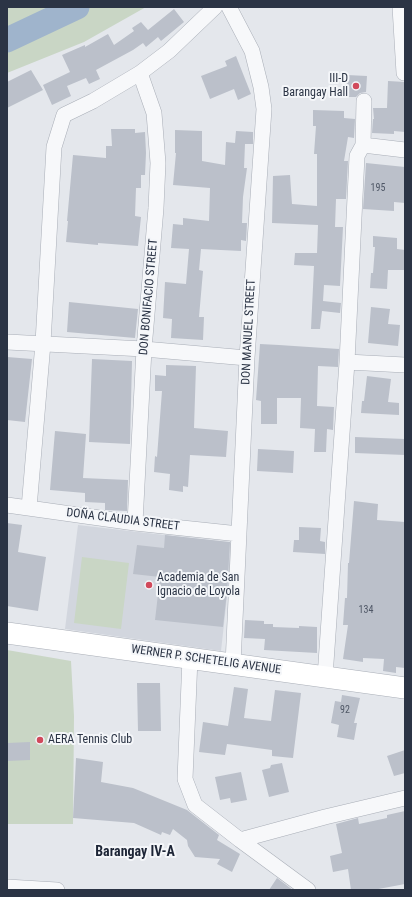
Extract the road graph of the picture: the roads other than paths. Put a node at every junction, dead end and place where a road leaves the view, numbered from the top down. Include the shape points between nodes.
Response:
1 (215, 7) edge
2 (229, 7) edge
3 (400, 7) edge
4 (140, 73) junction
5 (404, 73) edge
6 (364, 101) dead end
7 (363, 145) junction
8 (405, 150) edge
9 (7, 342) edge
10 (43, 343) junction
11 (144, 349) junction
12 (247, 358) junction
13 (347, 362) junction
14 (405, 365) edge
15 (7, 505) edge
16 (29, 508) junction
17 (135, 523) junction
18 (240, 534) junction
19 (7, 633) edge
20 (190, 658) junction
21 (233, 664) junction
22 (325, 677) junction
23 (405, 688) edge
24 (405, 798) edge
25 (240, 840) junction
26 (7, 887) edge
27 (57, 890) edge
28 (308, 890) edge

1 - 4 street
2 - 12 street, DON MANUEL STREET via 252,51 262,87 264,109
3 - 5 street
4 - 10 street via 64,115 54,147
4 - 11 street, DON BONIFACIO STREET via 154,113 158,163
6 - 7 street
7 - 8 street
7 - 13 street via 357,156
9 - 10 street
10 - 11 street
10 - 16 street
11 - 12 street
11 - 17 street, DON BONIFACIO STREET
12 - 18 street, DON MANUEL STREET
13 - 14 street
13 - 22 street
15 - 16 street, DOÑA CLAUDIA STREET
16 - 17 street, DOÑA CLAUDIA STREET
17 - 18 street, DOÑA CLAUDIA STREET
18 - 21 street, DON MANUEL STREET
19 - 20 main road, WERNER P. SCHETELIG AVENUE
20 - 21 main road, WERNER P. SCHETELIG AVENUE
20 - 25 street via 185,779 195,805
21 - 22 main road, WERNER P. SCHETELIG AVENUE
22 - 23 main road, WERNER P. SCHETELIG AVENUE
24 - 25 street
25 - 28 street
26 - 27 street

